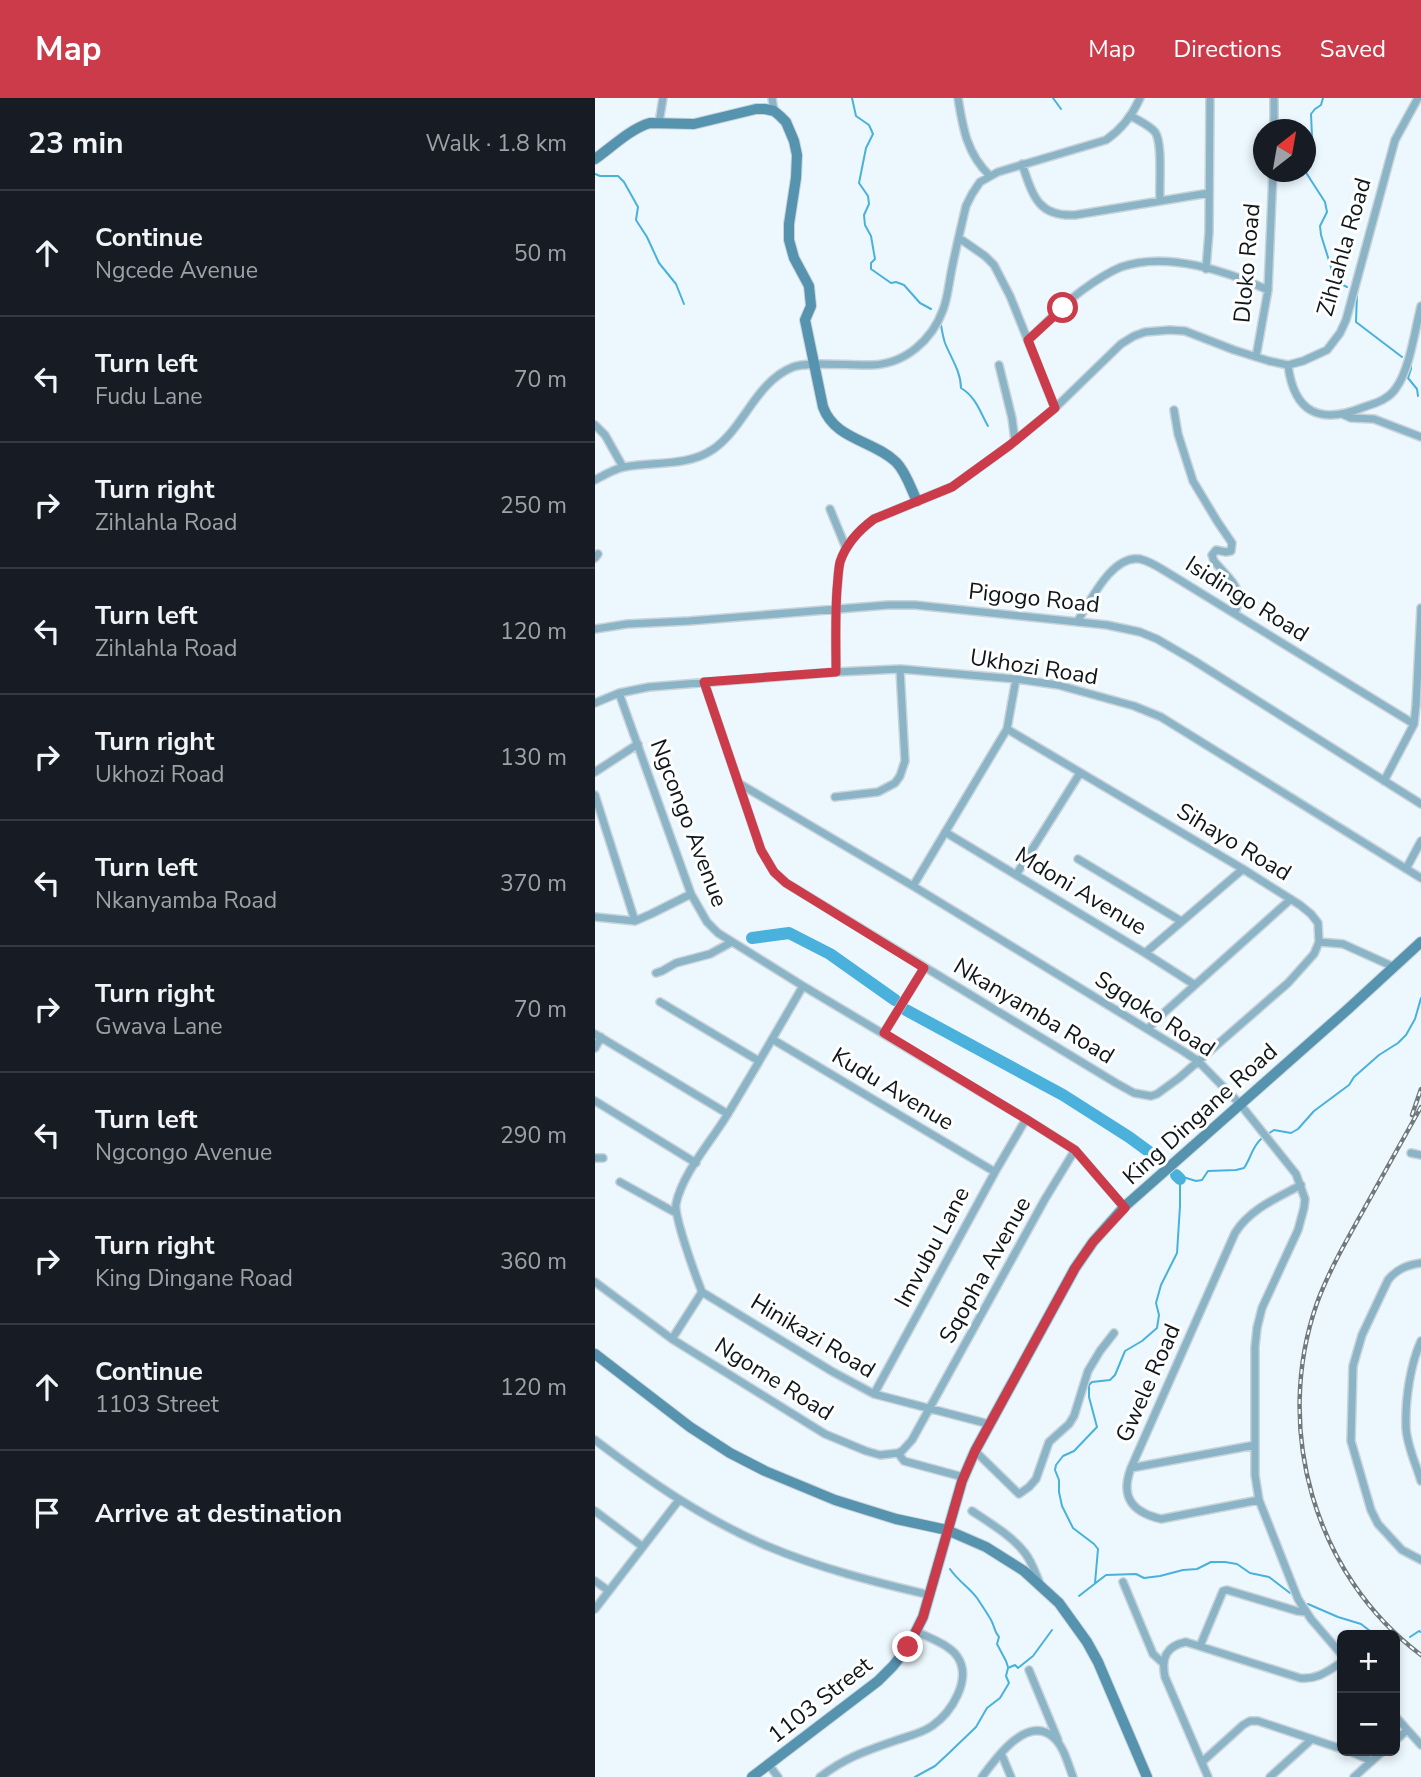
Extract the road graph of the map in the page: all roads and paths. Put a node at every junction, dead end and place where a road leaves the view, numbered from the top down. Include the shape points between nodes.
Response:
1 (663, 98) edge
2 (772, 98) edge
3 (958, 98) edge
4 (1140, 98) edge
5 (1210, 98) edge
6 (1274, 98) edge
7 (1418, 102) edge
8 (773, 111) junction
9 (1131, 116) junction
10 (1274, 119) edge
11 (659, 123) junction
12 (595, 159) edge
13 (1022, 164) junction
14 (990, 177) junction
15 (1273, 182) edge
16 (1209, 193) junction
17 (1160, 200) junction
18 (959, 238) junction
19 (1206, 269) junction
20 (1268, 290) junction
21 (1421, 306) edge
22 (1028, 340) junction
23 (1256, 357) junction
24 (815, 364) junction
25 (1288, 365) junction
26 (999, 366) dead end
27 (1055, 408) junction
28 (1174, 410) dead end
29 (1342, 414) junction
30 (595, 425) edge
31 (1421, 437) edge
32 (1015, 441) junction
33 (623, 467) junction
34 (595, 480) edge
35 (917, 502) junction
36 (829, 509) dead end
37 (846, 548) junction
38 (1421, 608) edge
39 (835, 610) junction
40 (1235, 614) junction
41 (1077, 622) junction
42 (596, 627) edge
43 (900, 669) junction
44 (836, 672) junction
45 (1016, 679) junction
46 (704, 682) junction
47 (619, 693) junction
48 (595, 703) edge
49 (1414, 724) junction
50 (1007, 729) junction
51 (638, 744) junction
52 (595, 772) edge
53 (1080, 773) junction
54 (1384, 781) junction
55 (739, 784) junction
56 (595, 795) edge
57 (835, 797) dead end
58 (1421, 804) edge
59 (945, 832) junction
60 (1421, 841) edge
61 (1078, 859) dead end
62 (1243, 869) junction
63 (1406, 869) junction
64 (1016, 875) junction
65 (1421, 878) edge
66 (913, 886) junction
67 (691, 894) junction
68 (1291, 899) junction
69 (595, 916) edge
70 (635, 920) junction
71 (1181, 922) junction
72 (732, 942) junction
73 (1319, 942) junction
74 (1421, 942) edge
75 (1145, 953) junction
76 (1394, 967) junction
77 (924, 968) junction
78 (656, 973) dead end
79 (1195, 985) junction
80 (803, 986) junction
81 (660, 1002) dead end
82 (1148, 1029) junction
83 (884, 1033) junction
84 (598, 1036) edge
85 (772, 1039) junction
86 (595, 1048) edge
87 (759, 1061) junction
88 (1198, 1061) junction
89 (595, 1101) edge
90 (1240, 1104) junction
91 (727, 1114) junction
92 (1026, 1119) junction
93 (1075, 1150) junction
94 (1411, 1153) dead end
95 (1421, 1155) edge
96 (696, 1163) junction
97 (995, 1172) junction
98 (619, 1182) dead end
99 (1301, 1185) junction
100 (1125, 1208) junction
101 (676, 1213) junction
102 (1421, 1263) edge
103 (595, 1282) edge
104 (702, 1292) junction
105 (1114, 1333) dead end
106 (672, 1339) junction
107 (1421, 1341) edge
108 (595, 1354) edge
109 (874, 1394) junction
110 (930, 1410) junction
111 (989, 1424) junction
112 (595, 1440) edge
113 (1255, 1445) junction
114 (975, 1451) junction
115 (898, 1453) junction
116 (1131, 1468) junction
117 (963, 1477) junction
118 (1421, 1481) edge
119 (678, 1500) junction
120 (1259, 1500) junction
121 (595, 1511) edge
122 (972, 1511) dead end
123 (947, 1530) junction
124 (643, 1547) junction
125 (1421, 1560) edge
126 (595, 1581) edge
127 (1123, 1581) dead end
128 (1040, 1585) junction
129 (609, 1591) junction
130 (930, 1595) junction
131 (595, 1609) edge
132 (1306, 1612) junction
133 (916, 1631) junction
134 (1200, 1646) junction
135 (1337, 1650) edge
136 (1163, 1663) junction
137 (1337, 1665) edge
138 (1029, 1670) dead end
139 (1400, 1722) edge
140 (1407, 1730) junction
141 (1400, 1736) edge
142 (1313, 1739) junction
143 (1421, 1745) edge
144 (1061, 1746) junction
145 (1337, 1746) edge
146 (1001, 1754) junction
147 (1360, 1756) edge
148 (1378, 1756) edge
149 (1372, 1761) junction
150 (1202, 1762) junction
151 (769, 1765) junction
152 (752, 1777) edge
153 (778, 1777) edge
154 (820, 1777) edge
155 (982, 1777) edge
156 (1011, 1777) edge
157 (1073, 1777) edge
158 (1147, 1777) edge
159 (1208, 1777) edge
160 (1270, 1777) edge
161 (1354, 1777) edge

1 - 11 street
2 - 8 street
3 - 14 street via 970,150
4 - 9 street
5 - 16 street
6 - 10 street
7 - 25 street, Zihlahla Road via 1395,140 1341,333 1327,350
8 - 11 street via 756,109 694,124
8 - 24 street via 786,122 797,155 789,240 809,286 811,306 805,320
9 - 13 street via 1105,140
9 - 17 street via 1159,139
11 - 12 street via 645,124
13 - 14 street
13 - 17 street via 1040,206 1055,214 1075,215
14 - 18 street via 972,194
15 - 20 street, Dloko Road
16 - 17 street
16 - 19 street
18 - 22 street via 994,265
18 - 24 street via 943,310 923,343 898,360 876,365
19 - 20 street
19 - 22 street via 1164,260 1120,268 1082,290
20 - 23 street, Dloko Road
21 - 29 street via 1395,390 1383,400
22 - 27 street
23 - 25 street
23 - 27 street via 1185,331 1145,332 1121,344
24 - 33 street via 793,367 779,375 721,443 699,457
24 - 35 street via 830,421 895,462
25 - 29 street via 1303,404 1316,413
26 - 32 street
27 - 32 street
28 - 40 street via 1193,481 1233,545 1230,551 1212,555 1239,591
29 - 31 street via 1374,419
30 - 33 street
32 - 35 street via 952,487
33 - 34 street
35 - 37 street via 874,519
36 - 37 street
37 - 39 street via 838,569
38 - 49 street
39 - 41 street, Pigogo Road via 915,605
39 - 42 street, Pigogo Road
39 - 44 street
40 - 41 street, Isidingo Road via 1149,562 1136,559 1111,571
40 - 49 street, Isidingo Road
41 - 54 street, Pigogo Road via 1157,639
43 - 44 street, Ukhozi Road
43 - 45 street, Ukhozi Road
43 - 57 street via 905,761 900,776 878,792
44 - 46 street, Ukhozi Road
45 - 50 street
45 - 63 street, Ukhozi Road via 1058,685 1160,717
46 - 47 street, Ukhozi Road
46 - 55 street, Nkanyamba Road
47 - 48 street, Ukhozi Road
47 - 51 street, Ngcongo Avenue
49 - 54 street
50 - 53 street, Sihayo Road
50 - 59 street
51 - 52 street
51 - 67 street, Ngcongo Avenue
53 - 62 street, Sihayo Road
53 - 64 street
54 - 58 street, Pigogo Road
55 - 66 street, Sgqoko Road
55 - 77 street, Nkanyamba Road via 761,850 774,872
56 - 70 street
59 - 64 street, Mdoni Avenue
59 - 66 street
60 - 63 street
61 - 71 street
62 - 68 street, Sihayo Road
62 - 71 street
63 - 65 street, Ukhozi Road
64 - 75 street, Mdoni Avenue
66 - 82 street, Sgqoko Road
67 - 70 street
67 - 72 street, Ngcongo Avenue via 707,922
68 - 73 street, Sihayo Road via 1318,923
68 - 79 street
69 - 70 street
71 - 75 street
72 - 78 street
72 - 80 street, Ngcongo Avenue
73 - 76 street via 1343,944
73 - 88 street via 1287,983
74 - 76 street, King Dingane Road
75 - 79 street, Mdoni Avenue
76 - 90 street, King Dingane Road
77 - 83 street
77 - 88 street, Nkanyamba Road via 1139,1094 1157,1094
79 - 82 street
80 - 83 street, Ngcongo Avenue
80 - 85 street
81 - 87 street
82 - 88 street, Sgqoko Road
83 - 92 street, Ngcongo Avenue
84 - 86 street
84 - 91 street
85 - 87 street
85 - 97 street, Kudu Avenue
87 - 91 street
88 - 90 street, Sgqoko Road
89 - 96 street
90 - 99 street, Sgqoko Road
90 - 100 street, King Dingane Road
91 - 96 street
92 - 93 street, Ngcongo Avenue
92 - 97 street, Imvubu Lane
93 - 100 street, Ngcongo Avenue
93 - 110 street, Sqopha Avenue
94 - 95 street
96 - 101 street
97 - 109 street, Imvubu Lane
98 - 101 street
99 - 113 street via 1305,1199 1298,1230 1257,1328
99 - 116 street, Gwele Road via 1243,1222
100 - 111 street, King Dingane Road via 1075,1268
101 - 104 street
102 - 125 street via 1401,1268 1388,1280 1362,1335 1353,1366 1351,1424 1353,1450 1378,1524 1402,1550
103 - 106 street, Ngome Road
104 - 106 street
104 - 109 street, Hinikazi Road
105 - 114 street via 1088,1371 1074,1416 1049,1442 1034,1483 1019,1494
106 - 115 street, Ngome Road via 825,1434 880,1455
107 - 118 street via 1410,1378 1406,1428
108 - 123 street via 691,1427 765,1471 845,1503
109 - 110 street, Hinikazi Road
110 - 111 street, Hinikazi Road
110 - 115 street
111 - 114 street, King Dingane Road
112 - 119 street
113 - 116 street
113 - 120 street
114 - 117 street, King Dingane Road
115 - 117 street via 906,1462
116 - 120 street, Gwele Road via 1127,1494 1138,1511 1153,1517
117 - 123 street, King Dingane Road
119 - 124 street
119 - 130 street via 794,1557
120 - 132 street
121 - 124 street
122 - 128 street via 1024,1552
123 - 128 street via 1006,1559
123 - 130 street, 1103 Street
124 - 129 street
126 - 129 street
127 - 136 street via 1153,1654
128 - 158 street via 1087,1642
129 - 131 street
130 - 133 street, 1103 Street
132 - 134 street via 1223,1591
132 - 135 street
133 - 151 street, 1103 Street via 879,1681
133 - 154 street via 958,1657 962,1681 952,1706 932,1726 844,1760
134 - 136 street via 1177,1644
134 - 137 street via 1300,1678 1319,1676
136 - 150 street
138 - 144 street
139 - 140 street
140 - 141 street
140 - 143 street
142 - 145 street
142 - 150 street via 1250,1721
142 - 160 street
144 - 146 street via 1048,1733 1030,1731
144 - 157 street
146 - 155 street
146 - 156 street
147 - 149 street
148 - 149 street
149 - 161 street
150 - 159 street
151 - 152 street, 1103 Street
151 - 153 street

